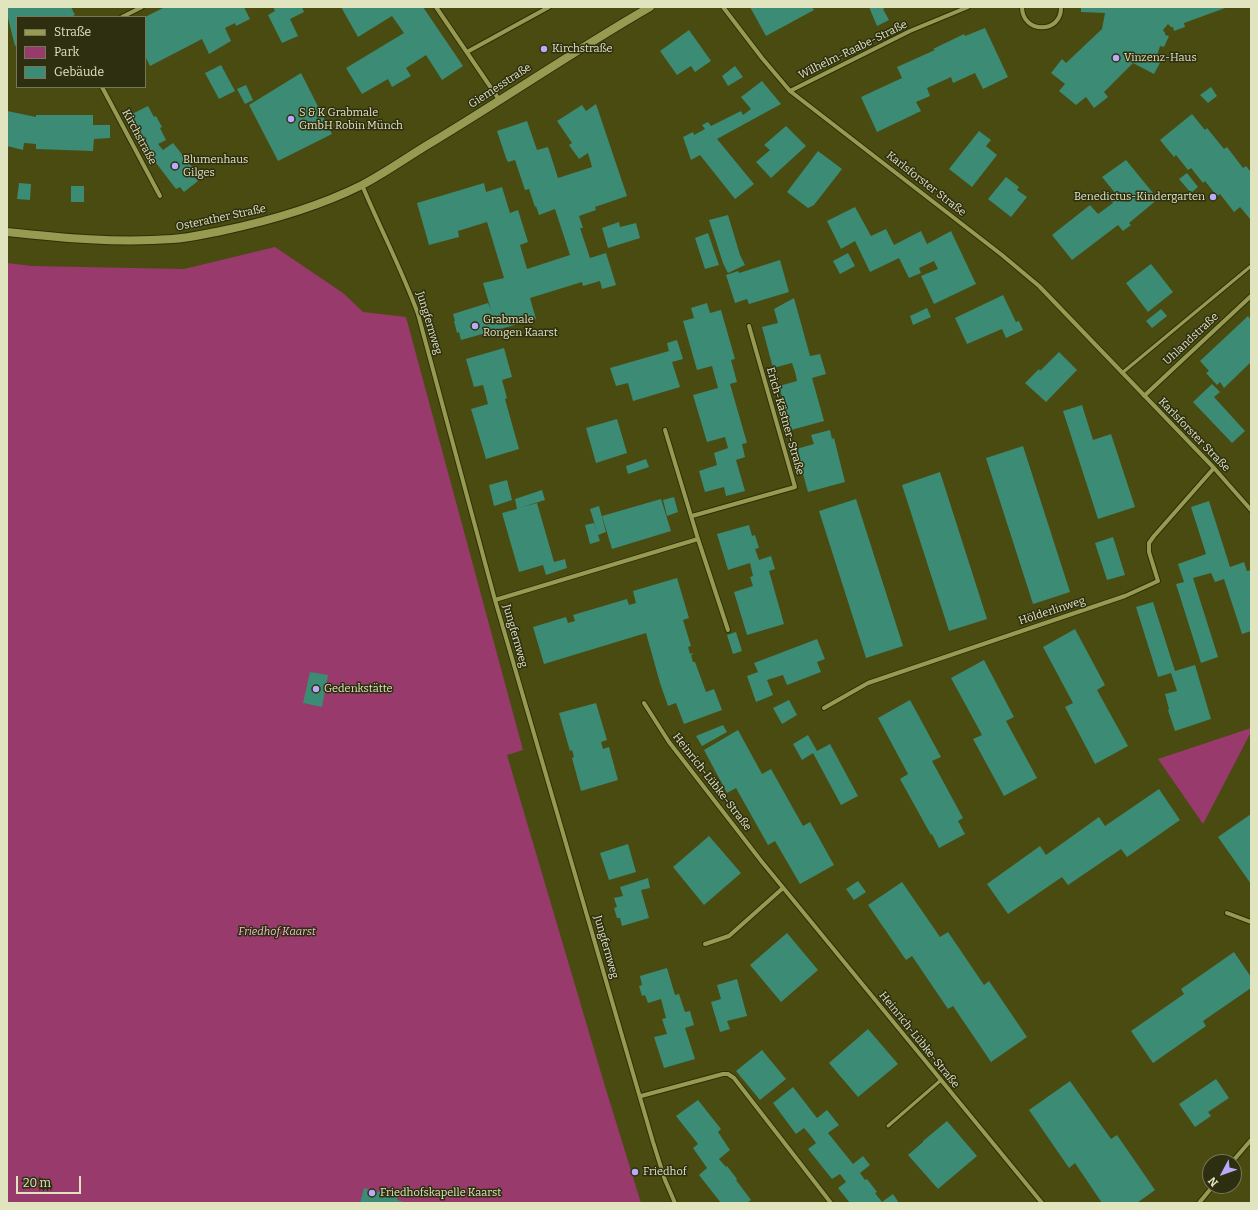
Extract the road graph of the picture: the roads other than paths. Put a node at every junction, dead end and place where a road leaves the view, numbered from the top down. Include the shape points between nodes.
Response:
1 (142, 7) edge
2 (436, 7) edge
3 (549, 7) edge
4 (650, 7) edge
5 (723, 7) edge
6 (968, 7) edge
7 (1022, 7) edge
8 (1061, 7) edge
9 (124, 16) edge
10 (467, 52) junction
11 (103, 88) edge
12 (790, 91) junction
13 (500, 101) junction
14 (362, 184) junction
15 (160, 196) dead end
16 (7, 232) edge
17 (1251, 266) edge
18 (1251, 296) edge
19 (749, 326) dead end
20 (1122, 373) junction
21 (1144, 396) junction
22 (665, 430) dead end
23 (1214, 468) junction
24 (1251, 510) edge
25 (692, 516) junction
26 (698, 539) junction
27 (495, 600) junction
28 (728, 630) dead end
29 (644, 703) dead end
30 (824, 708) dead end
31 (783, 888) junction
32 (1227, 913) dead end
33 (1251, 922) edge
34 (705, 944) dead end
35 (941, 1080) junction
36 (641, 1096) junction
37 (888, 1126) dead end
38 (1251, 1140) edge
39 (1239, 1154) edge
40 (1206, 1194) edge
41 (675, 1203) edge
42 (831, 1203) edge
43 (1042, 1203) edge
44 (1199, 1203) edge

1 - 9 street
2 - 10 street
3 - 10 street
4 - 13 main road, Giemesstraße
5 - 12 street, Karlsforster Straße
6 - 12 street, Wilhelm-Raabe-Straße via 910,31
7 - 8 street via 1027,22 1044,28 1056,22
10 - 13 street
11 - 15 street, Kirchstraße
12 - 20 street, Karlsforster Straße via 1039,286
13 - 14 main road, Giemesstraße
14 - 16 main road, Osterather Straße via 334,197 270,219 174,239 126,241
14 - 27 street, Jungfernweg via 418,314
17 - 20 lane
18 - 21 street, Uhlandstraße
19 - 25 street, Erich-Kästner-Straße via 795,487
20 - 21 street, Karlsforster Straße
21 - 23 street, Karlsforster Straße
22 - 25 street
23 - 24 street, Karlsforster Straße
23 - 30 street, Hölderlinweg via 1149,543 1149,552 1158,581 1126,596 868,683
25 - 26 street
26 - 27 street
26 - 28 street
27 - 36 street, Jungfernweg
29 - 31 street, Heinrich-Lübke-Straße via 669,742
31 - 34 street via 729,936
31 - 35 street, Heinrich-Lübke-Straße
32 - 33 street
35 - 37 lane
35 - 43 street, Heinrich-Lübke-Straße
36 - 41 street, Jungfernweg via 665,1180
36 - 42 street via 728,1074 734,1078
38 - 39 street
40 - 44 street

